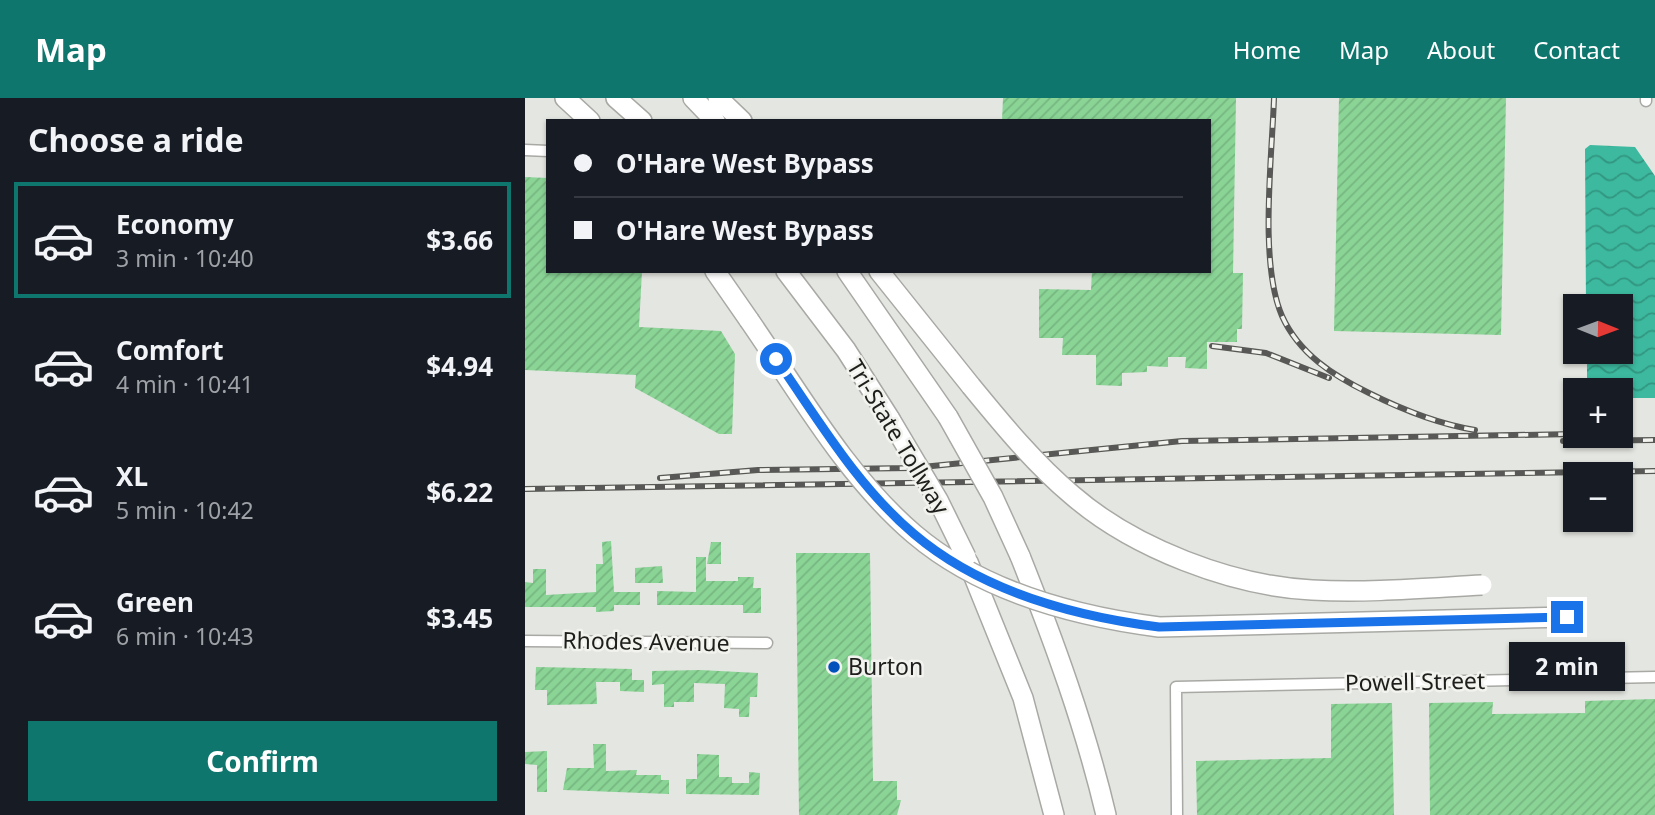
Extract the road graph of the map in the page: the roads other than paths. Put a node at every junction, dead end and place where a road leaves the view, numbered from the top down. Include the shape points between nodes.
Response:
1 (565, 98) edge
2 (616, 98) edge
3 (693, 98) edge
4 (718, 98) edge
5 (588, 119) edge
6 (640, 119) edge
7 (713, 119) edge
8 (740, 119) edge
9 (525, 150) edge
10 (546, 151) edge
11 (716, 273) edge
12 (788, 273) edge
13 (848, 273) edge
14 (881, 273) edge
15 (1482, 585) dead end
16 (1567, 617) dead end
17 (525, 641) edge
18 (767, 643) dead end
19 (1655, 677) edge
20 (1054, 815) edge
21 (1106, 815) edge
22 (1177, 815) edge

1 - 5 highway
2 - 6 highway
3 - 7 highway
4 - 8 highway
9 - 10 street
11 - 16 highway, bridge via 839,450 880,499 915,534 1007,589 1098,618 1159,627
12 - 20 highway, Tri-State Tollway, bridge via 846,350 890,419 966,557 1023,698
13 - 21 highway, bridge via 949,418 993,497 1060,657
14 - 15 highway, bridge via 1019,446 1074,497 1157,549 1244,578 1310,590
17 - 18 street, Rhodes Avenue
19 - 22 street, Powell Street via 1176,687

